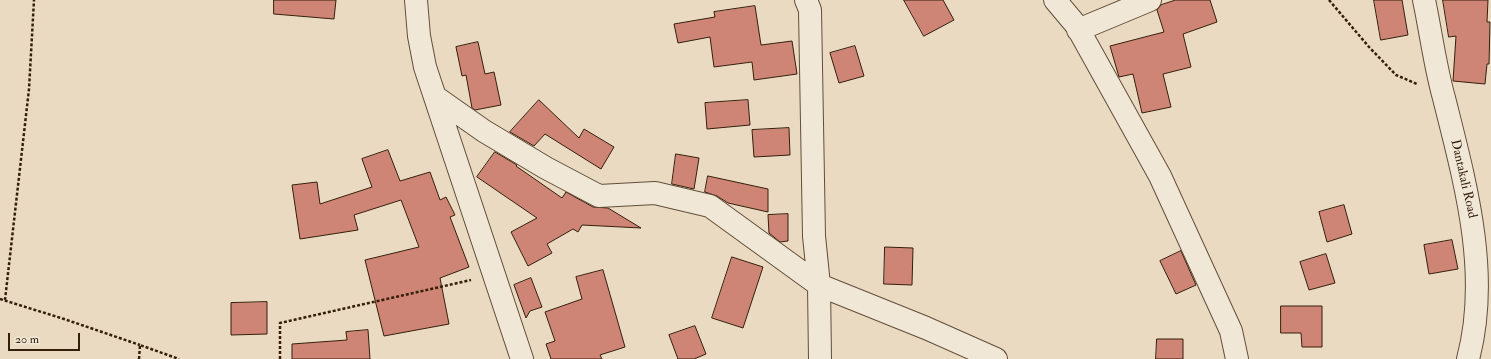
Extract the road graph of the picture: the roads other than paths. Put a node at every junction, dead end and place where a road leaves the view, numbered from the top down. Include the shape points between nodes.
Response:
1 (416, 0) edge
2 (806, 0) edge
3 (1055, 0) edge
4 (1150, 0) edge
5 (1424, 0) edge
6 (1078, 30) junction
7 (437, 98) junction
8 (818, 285) junction
9 (522, 359) edge
10 (820, 359) edge
11 (996, 359) edge
12 (1237, 359) edge
13 (1468, 359) edge

1 - 7 street via 419,36
2 - 8 street via 810,10 814,236
3 - 6 street
4 - 6 street
5 - 13 street, Dantakali Road via 1443,96 1470,198 1481,281 1474,343
6 - 12 street via 1160,176 1231,331
7 - 8 street via 484,131 599,196 655,193 710,206
7 - 9 street
8 - 10 street
8 - 11 street

